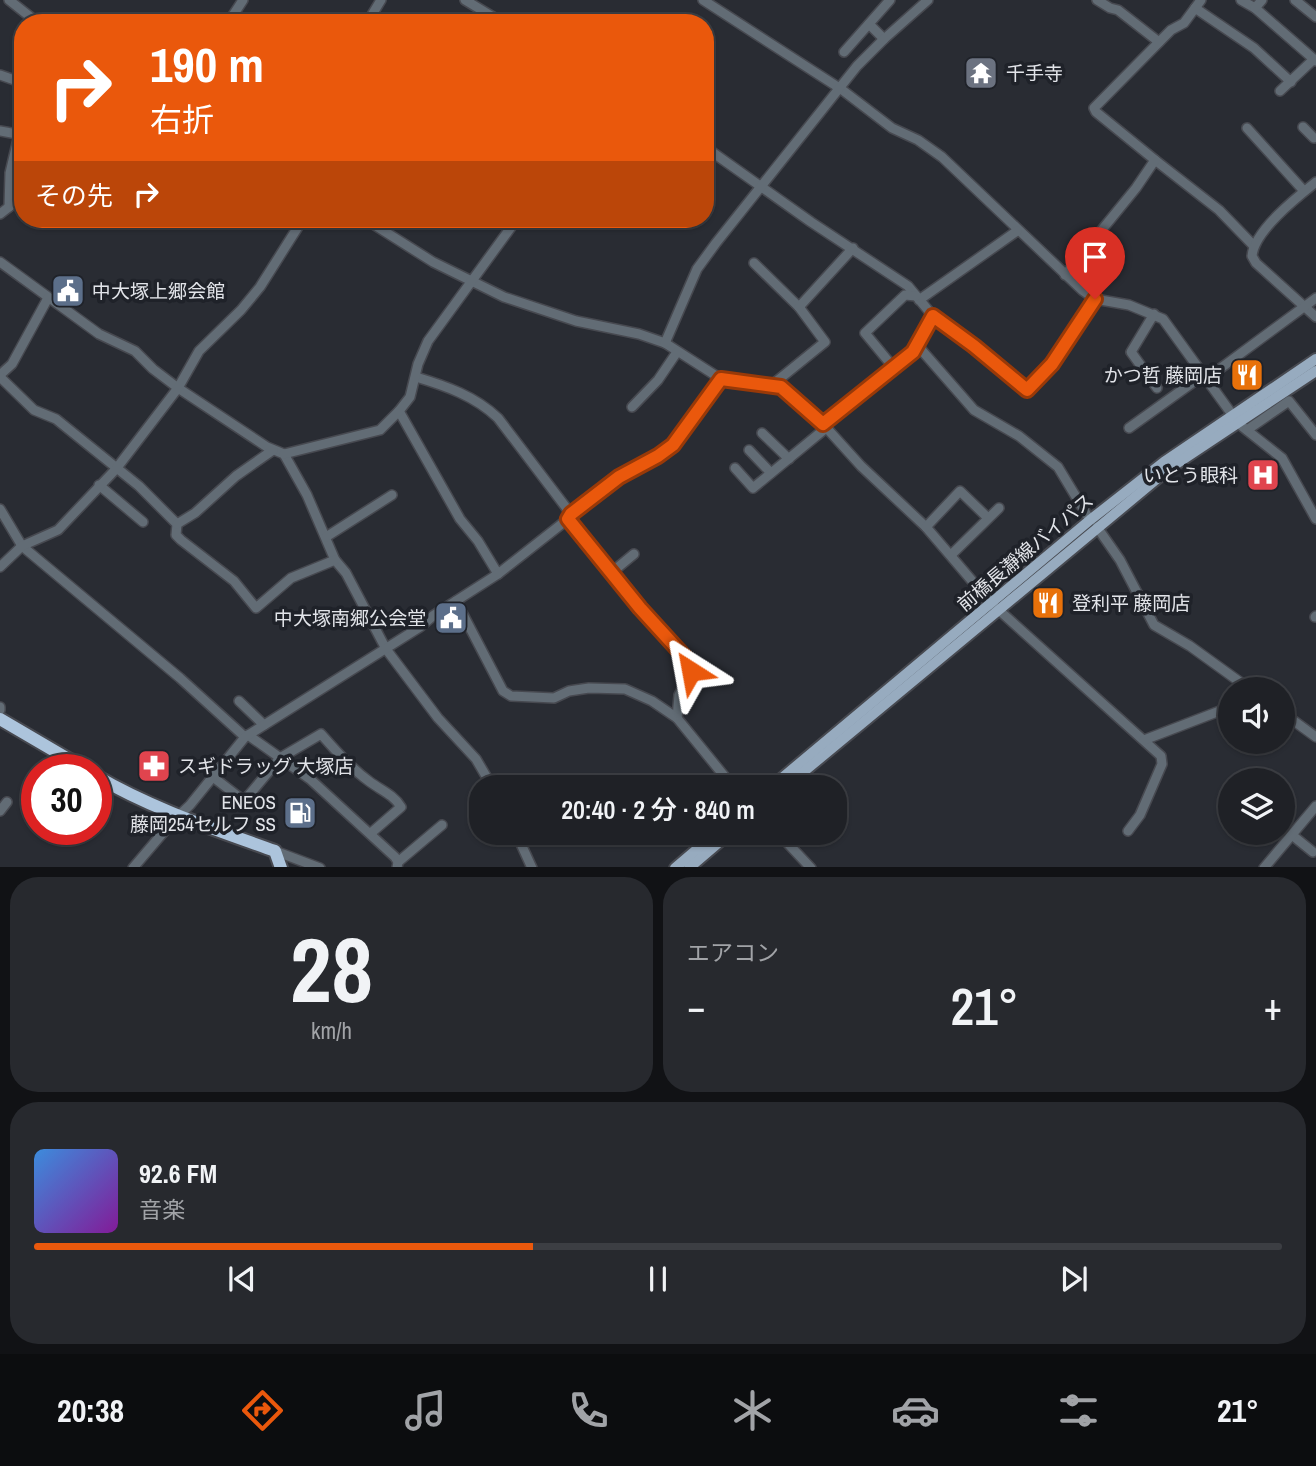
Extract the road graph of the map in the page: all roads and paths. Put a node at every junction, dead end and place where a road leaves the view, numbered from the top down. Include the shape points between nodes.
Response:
1 (9, 0) edge
2 (465, 0) edge
3 (704, 0) edge
4 (890, 0) edge
5 (928, 0) edge
6 (1097, 0) edge
7 (1241, 0) edge
8 (1262, 0) edge
9 (1295, 0) edge
10 (1198, 4) edge
11 (1255, 8) junction
12 (26, 14) edge
13 (488, 14) edge
14 (1316, 17) edge
15 (869, 24) junction
16 (884, 38) junction
17 (1159, 42) junction
18 (844, 52) dead end
19 (1315, 60) edge
20 (1291, 82) junction
21 (841, 89) junction
22 (1280, 91) dead end
23 (1303, 127) dead end
24 (1247, 128) dead end
25 (1315, 138) edge
26 (14, 151) edge
27 (714, 153) edge
28 (1154, 160) junction
29 (1316, 182) edge
30 (760, 186) junction
31 (1304, 191) junction
32 (14, 203) edge
33 (9, 207) junction
34 (0, 214) edge
35 (297, 228) edge
36 (379, 228) edge
37 (510, 228) edge
38 (1017, 231) junction
39 (1254, 246) junction
40 (853, 248) junction
41 (0, 262) edge
42 (754, 263) dead end
43 (1065, 275) junction
44 (472, 281) junction
45 (48, 298) junction
46 (917, 298) junction
47 (1316, 298) edge
48 (1095, 299) junction
49 (1304, 305) junction
50 (799, 307) junction
51 (1154, 314) junction
52 (933, 316) junction
53 (1316, 317) edge
54 (665, 343) junction
55 (918, 346) junction
56 (677, 352) junction
57 (1316, 359) edge
58 (894, 368) junction
59 (1316, 371) edge
60 (0, 376) edge
61 (416, 377) junction
62 (1204, 377) junction
63 (721, 379) junction
64 (772, 385) junction
65 (178, 388) junction
66 (1157, 388) dead end
67 (632, 407) dead end
68 (399, 411) junction
69 (1239, 423) junction
70 (824, 426) junction
71 (1129, 428) dead end
72 (762, 433) dead end
73 (1316, 435) edge
74 (273, 450) junction
75 (749, 450) dead end
76 (284, 454) junction
77 (789, 459) junction
78 (735, 468) dead end
79 (116, 469) junction
80 (771, 473) junction
81 (99, 485) junction
82 (392, 495) dead end
83 (999, 508) dead end
84 (0, 509) edge
85 (570, 517) junction
86 (988, 519) junction
87 (1316, 519) edge
88 (143, 522) dead end
89 (177, 524) junction
90 (1093, 524) junction
91 (926, 527) junction
92 (326, 537) junction
93 (22, 546) junction
94 (634, 554) dead end
95 (951, 555) junction
96 (335, 560) junction
97 (0, 567) edge
98 (611, 573) junction
99 (498, 574) junction
100 (456, 601) junction
101 (995, 607) junction
102 (386, 649) junction
103 (1233, 677) edge
104 (239, 701) dead end
105 (1218, 712) edge
106 (677, 718) junction
107 (0, 719) edge
108 (1295, 722) edge
109 (264, 725) junction
110 (246, 736) junction
111 (1316, 737) edge
112 (1144, 740) junction
113 (60, 754) edge
114 (280, 758) junction
115 (485, 775) edge
116 (723, 775) edge
117 (786, 775) edge
118 (799, 775) edge
119 (213, 777) junction
120 (112, 784) edge
121 (8, 802) dead end
122 (1316, 806) edge
123 (0, 811) edge
124 (178, 816) junction
125 (442, 825) dead end
126 (1128, 831) dead end
127 (1295, 831) edge
128 (371, 833) junction
129 (1295, 837) edge
130 (522, 845) edge
131 (702, 845) edge
132 (716, 845) edge
133 (790, 845) edge
134 (1283, 845) edge
135 (275, 851) junction
136 (1313, 852) dead end
137 (398, 864) edge
138 (133, 867) edge
139 (281, 867) edge
140 (320, 867) edge
141 (532, 867) edge
142 (675, 867) edge
143 (689, 867) edge
144 (811, 867) edge
145 (1264, 867) edge

1 - 12 street
2 - 13 street
3 - 21 street
4 - 15 street
5 - 16 street
6 - 17 street
7 - 11 street
8 - 11 street
9 - 14 street
10 - 17 street via 1184,23
10 - 20 street
11 - 19 street
15 - 16 street
15 - 18 street
16 - 21 street
17 - 28 street via 1094,108
19 - 20 street
20 - 22 street
21 - 30 street
21 - 38 street via 942,157
23 - 25 street
24 - 31 street
26 - 33 street
27 - 30 street
28 - 39 street via 1219,210
28 - 43 street
29 - 31 street
30 - 40 street
30 - 54 street via 697,269
31 - 39 street
32 - 33 street
33 - 34 street
35 - 65 street via 260,287 199,351
36 - 44 street
37 - 44 street
38 - 43 street
38 - 46 street
39 - 49 street via 1251,256 1256,263
40 - 46 street via 908,286
40 - 50 street
41 - 45 street
42 - 50 street
43 - 48 street
44 - 54 street via 576,321
44 - 61 street via 428,341
45 - 60 street via 12,364
45 - 65 street via 99,334 135,351
46 - 52 street
46 - 58 street via 905,295 865,333
47 - 49 street
48 - 51 street
48 - 52 street via 1052,364 1027,390
49 - 53 street
49 - 62 street
50 - 64 street via 825,342
51 - 62 street via 1163,319
51 - 66 street via 1131,352
52 - 55 street
54 - 56 street
55 - 58 street
55 - 90 street via 974,410 1019,436 1058,467
56 - 63 street
56 - 67 street
57 - 69 main road, 前橋長瀞線バイパス
58 - 70 street
59 - 69 main road, 前橋長瀞線バイパス
60 - 79 street via 34,410 56,419
61 - 68 street via 410,397
61 - 85 street via 444,385 486,407
62 - 69 street
62 - 71 street
63 - 64 street
63 - 85 street via 673,445 619,477
64 - 70 street via 789,392
65 - 74 street
65 - 79 street
68 - 76 street via 380,430
68 - 99 street via 460,519
69 - 73 street via 1289,401
69 - 87 street via 1282,458
69 - 90 main road, 前橋長瀞線バイパス via 1164,462
70 - 77 street
70 - 91 street
72 - 77 street
74 - 76 street
74 - 89 street
75 - 80 street
76 - 92 street
77 - 80 street
78 - 80 street via 754,488
79 - 81 street
79 - 89 street
81 - 88 street
81 - 93 street via 58,530
82 - 92 street
83 - 86 street
84 - 93 street
85 - 98 street
85 - 99 street
86 - 91 street via 960,491
86 - 95 street
89 - 96 street via 176,535 234,581 256,608 291,578
90 - 101 main road, 前橋長瀞線バイパス
90 - 103 street via 1120,560 1154,625
91 - 95 street
92 - 96 street
93 - 97 street
93 - 110 street
94 - 98 street
95 - 101 street
96 - 102 street
98 - 106 street via 691,664 679,695
99 - 100 street
100 - 102 street
100 - 106 street via 503,691 511,696 554,698 589,688 625,689
101 - 112 street
101 - 117 main road, 前橋長瀞線バイパス
101 - 118 main road, 前橋長瀞線バイパス
102 - 109 street
102 - 115 street
104 - 109 street
105 - 112 street
106 - 116 street
107 - 113 highway
108 - 111 street
109 - 110 street
110 - 114 street
110 - 119 street
112 - 126 street via 1161,756 1162,764
114 - 119 street via 244,801
114 - 128 street
114 - 128 street via 321,734 370,782 398,801 401,807
119 - 124 street
120 - 124 highway
121 - 123 street
122 - 127 street
124 - 135 highway
124 - 138 street
125 - 137 street
128 - 137 street
129 - 136 street
130 - 141 street
131 - 142 main road
132 - 143 main road
133 - 144 street
134 - 145 street
135 - 139 highway
135 - 140 street

